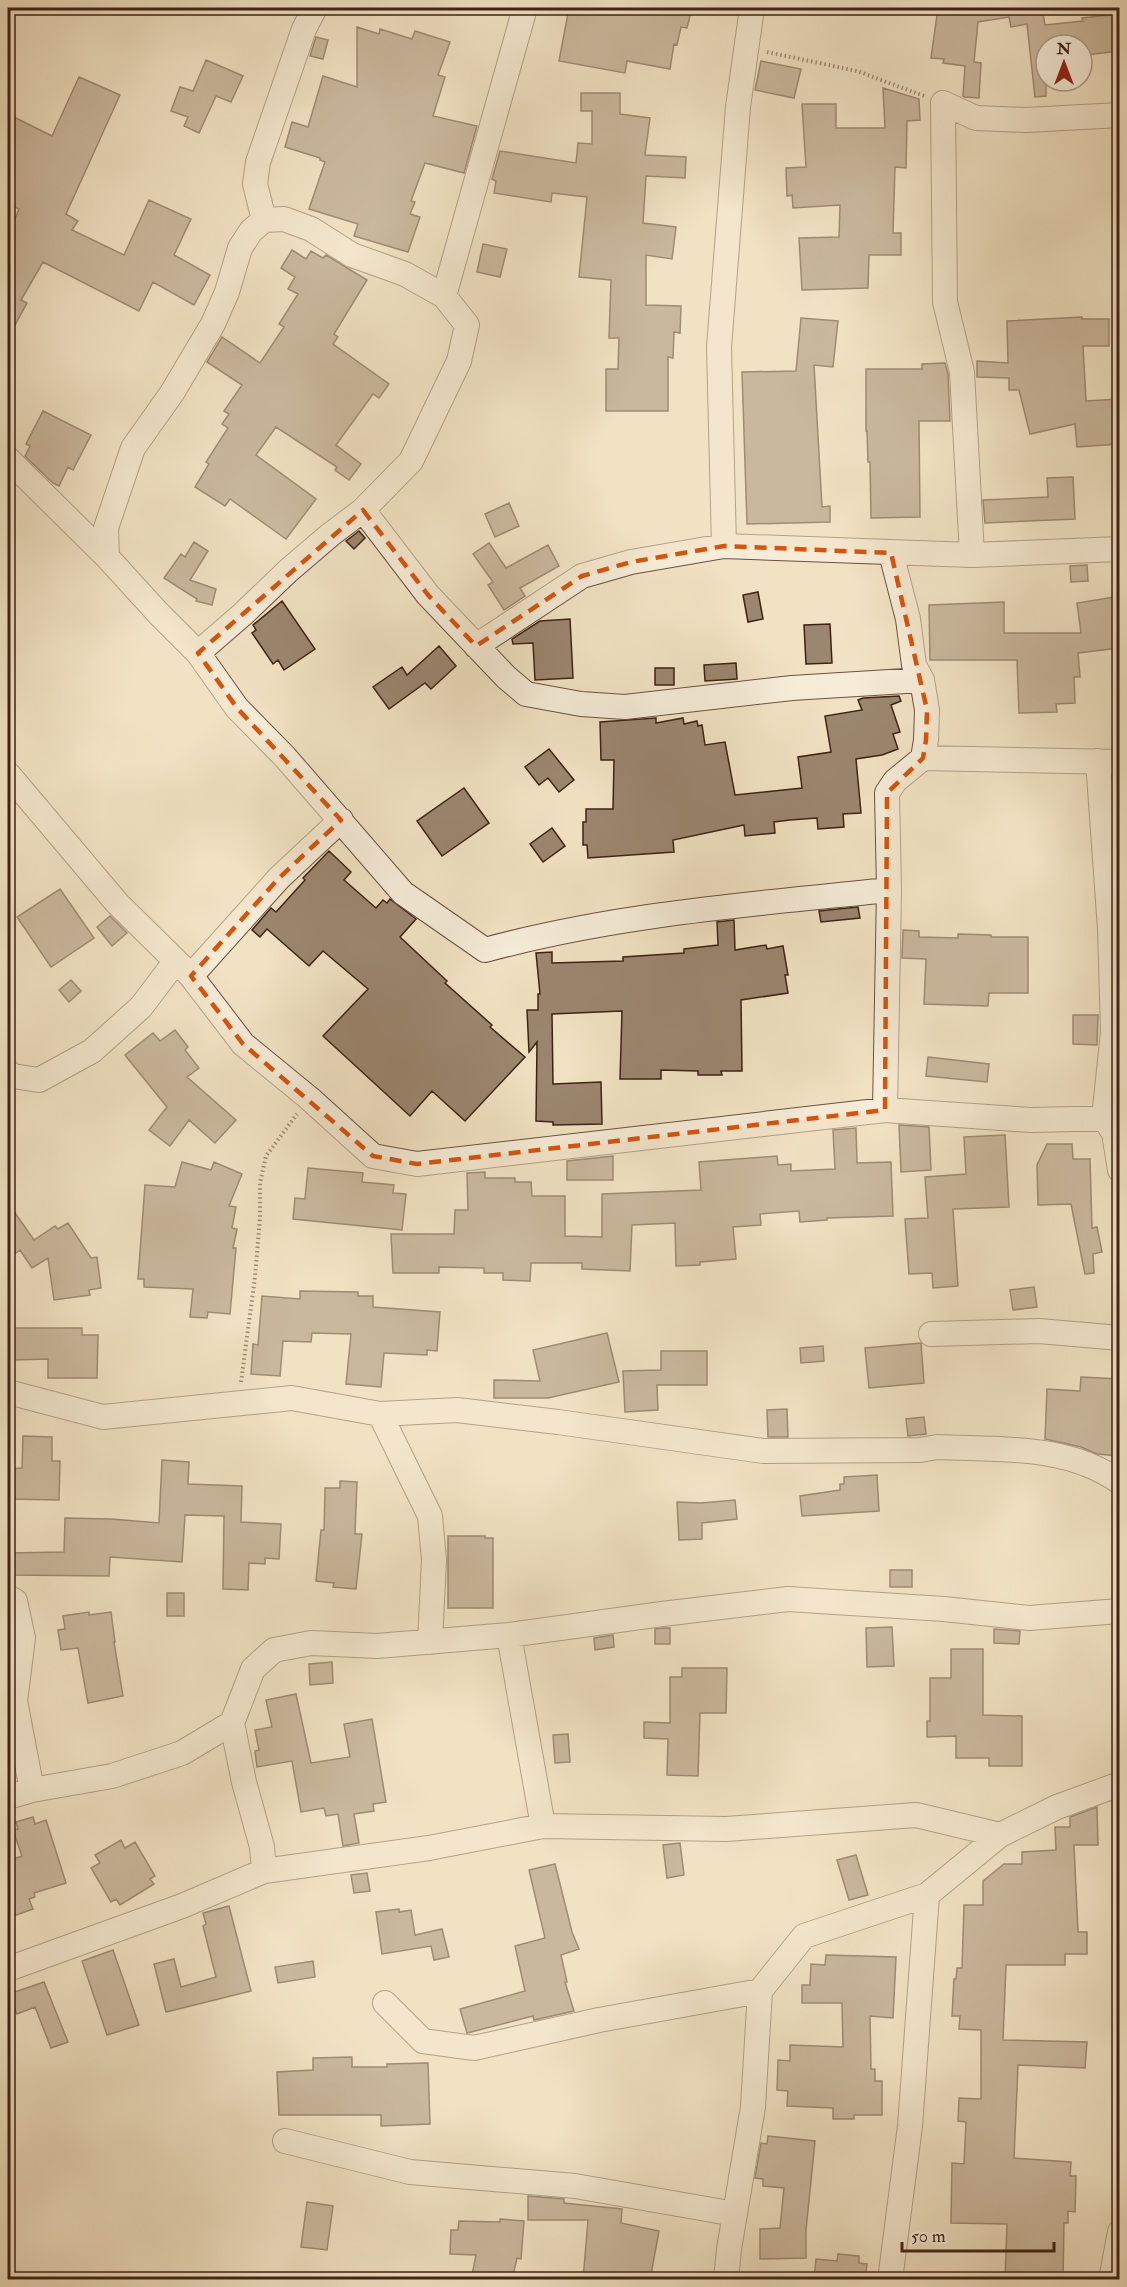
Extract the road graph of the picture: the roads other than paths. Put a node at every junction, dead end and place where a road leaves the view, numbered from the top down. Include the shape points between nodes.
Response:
1 (315, 8) edge
2 (525, 8) edge
3 (752, 8) edge
4 (1119, 115) edge
5 (264, 220) junction
6 (444, 296) junction
7 (8, 459) edge
8 (363, 510) junction
9 (724, 546) junction
10 (1119, 549) edge
11 (891, 553) junction
12 (972, 555) junction
13 (107, 556) junction
14 (476, 646) junction
15 (198, 653) junction
16 (922, 680) junction
17 (923, 758) junction
18 (1109, 762) edge
19 (8, 774) edge
20 (341, 820) junction
21 (889, 890) junction
22 (1115, 930) edge
23 (183, 969) junction
24 (8, 1072) edge
25 (885, 1110) junction
26 (1112, 1118) edge
27 (1119, 1170) edge
28 (932, 1334) dead end
29 (1119, 1338) edge
30 (8, 1392) edge
31 (381, 1414) junction
32 (1119, 1482) edge
33 (8, 1597) edge
34 (1119, 1611) edge
35 (509, 1635) junction
36 (430, 1642) junction
37 (232, 1723) junction
38 (1119, 1784) edge
39 (32, 1790) junction
40 (8, 1797) edge
41 (543, 1826) junction
42 (1000, 1835) junction
43 (264, 1871) junction
44 (927, 1895) junction
45 (8, 1969) edge
46 (760, 1991) junction
47 (385, 2003) dead end
48 (285, 2141) dead end
49 (735, 2214) junction
50 (1119, 2232) edge
51 (726, 2280) edge
52 (890, 2280) edge
53 (1111, 2280) edge

1 - 5 street via 304,29 258,162 255,184
2 - 6 street
3 - 9 street via 735,143 719,347
4 - 12 street via 1026,120 976,118 943,103 945,302 962,372
5 - 6 street via 284,219 311,230 352,255 405,274
5 - 13 street via 240,248 213,324 134,448 106,528
6 - 8 street via 467,325 459,361 411,461
7 - 13 street
8 - 14 street via 428,595
8 - 15 street via 289,570
9 - 11 street
9 - 14 street via 631,562 582,576
10 - 12 street
11 - 12 street
11 - 16 street via 908,619 914,665
13 - 15 street
14 - 16 street via 526,694 581,704 625,707 792,688
15 - 20 street via 237,708
16 - 17 street via 927,710
17 - 18 street
17 - 21 street via 895,781 887,794
18 - 22 street
19 - 23 street via 117,903
20 - 21 street via 403,893 485,950 544,934 682,911
20 - 23 street
21 - 25 street
22 - 26 street
23 - 24 street via 92,1051 39,1080
23 - 25 street via 243,1044 373,1156 417,1164
25 - 26 street via 1031,1120
26 - 27 street
28 - 29 street via 1039,1331
30 - 31 street via 103,1417 292,1398
31 - 32 street via 457,1410 763,1451 937,1447 1048,1452 1104,1470
31 - 36 street via 430,1516 434,1560
33 - 39 street via 15,1601 23,1638 15,1701
34 - 35 street via 1029,1618 788,1599
35 - 36 street
35 - 41 street
36 - 37 street via 377,1646 311,1643 274,1650 253,1668
37 - 39 street via 182,1753 132,1770
37 - 43 street via 262,1847
38 - 42 street via 1057,1807
39 - 40 street
41 - 42 street via 726,1829 916,1815
41 - 43 street via 429,1848
42 - 44 street
43 - 45 street via 182,1906
44 - 46 street via 804,1936
44 - 52 street via 910,2126
46 - 47 street via 599,2020 474,2048 423,2041
46 - 49 street via 753,2107
48 - 49 street via 410,2172 575,2187
49 - 51 street
50 - 53 street

